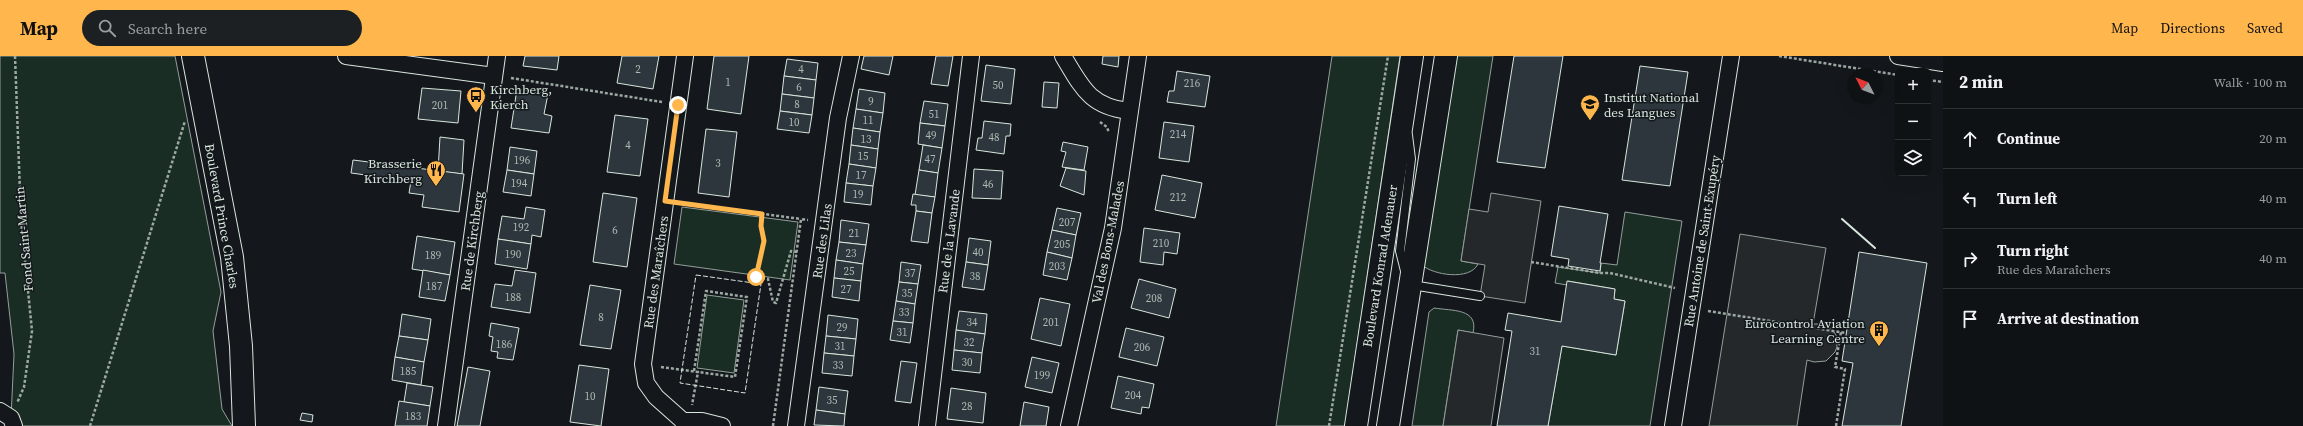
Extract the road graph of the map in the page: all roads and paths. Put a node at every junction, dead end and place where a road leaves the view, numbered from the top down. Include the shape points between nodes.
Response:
1 (15, 56) edge
2 (193, 56) edge
3 (346, 56) edge
4 (497, 56) edge
5 (685, 56) edge
6 (851, 56) edge
7 (971, 56) edge
8 (1063, 56) edge
9 (1138, 56) edge
10 (1388, 56) edge
11 (1412, 56) edge
12 (1446, 56) edge
13 (1731, 56) edge
14 (1779, 56) edge
15 (1898, 56) edge
16 (1938, 56) edge
17 (1915, 58) edge
18 (1943, 63) edge
19 (1895, 75) edge
20 (501, 76) junction
21 (1931, 80) edge
22 (1943, 82) edge
23 (678, 105) junction
24 (1405, 106) junction
25 (1128, 112) junction
26 (204, 113) junction
27 (1098, 121) dead end
28 (1109, 138) dead end
29 (665, 201) junction
30 (762, 214) junction
31 (801, 219) junction
32 (824, 222) junction
33 (797, 252) junction
34 (1531, 262) dead end
35 (1410, 285) junction
36 (1675, 288) dead end
37 (1480, 296) dead end
38 (1692, 308) junction
39 (1841, 332) junction
40 (1846, 333) dead end
41 (643, 364) junction
42 (696, 372) junction
43 (8, 418) edge
44 (685, 423) edge
45 (90, 426) edge
46 (244, 426) edge
47 (446, 426) edge
48 (722, 426) edge
49 (773, 426) edge
50 (796, 426) edge
51 (927, 426) edge
52 (1069, 426) edge
53 (1329, 426) edge
54 (1356, 426) edge
55 (1388, 426) edge
56 (1673, 426) edge
57 (1836, 426) edge

1 - 43 path, Fond Saint-Martin via 21,220 32,331 24,387
2 - 26 main road, Boulevard Prince Charles
3 - 20 street
4 - 20 street, Rue de Kirchberg
5 - 23 street, Rue des Maraîchers
6 - 32 street, Rue des Lilas via 838,118
7 - 51 street, Rue de la Lavande
8 - 25 street via 1089,96 1102,105
9 - 25 street, Val des Bons-Malades
10 - 53 path
11 - 24 main road, Boulevard Konrad Adenauer
12 - 35 main road
13 - 38 street, Rue Antoine de Saint-Exupéry
14 - 19 path
15 - 17 street
16 - 18 lane
17 - 18 street
20 - 23 path
20 - 47 street, Rue de Kirchberg
21 - 22 path
23 - 29 street, Rue des Maraîchers
24 - 35 lane, Boulevard Konrad Adenauer via 1411,159 1400,251 1403,269
24 - 54 main road, Boulevard Konrad Adenauer
25 - 52 street, Val des Bons-Malades via 1113,228
26 - 45 path via 187,116
26 - 46 main road, Boulevard Prince Charles via 232,257 241,346
27 - 28 path via 1107,127
29 - 30 path
29 - 41 street, Rue des Maraîchers
30 - 31 path
30 - 33 path via 764,241 756,277 768,279 776,303 791,251
31 - 32 path
31 - 33 path
32 - 50 street, Rue des Lilas
33 - 49 path
34 - 36 path via 1610,273
35 - 37 lane
35 - 55 main road
38 - 39 path
38 - 56 street, Rue Antoine de Saint-Exupéry
39 - 40 path
39 - 57 path via 1835,367 1845,368
41 - 42 path
41 - 44 street, Rue des Maraîchers via 646,383 656,397
42 - 42 path via 735,377 747,297 706,291
42 - 44 path
44 - 48 street via 702,421

